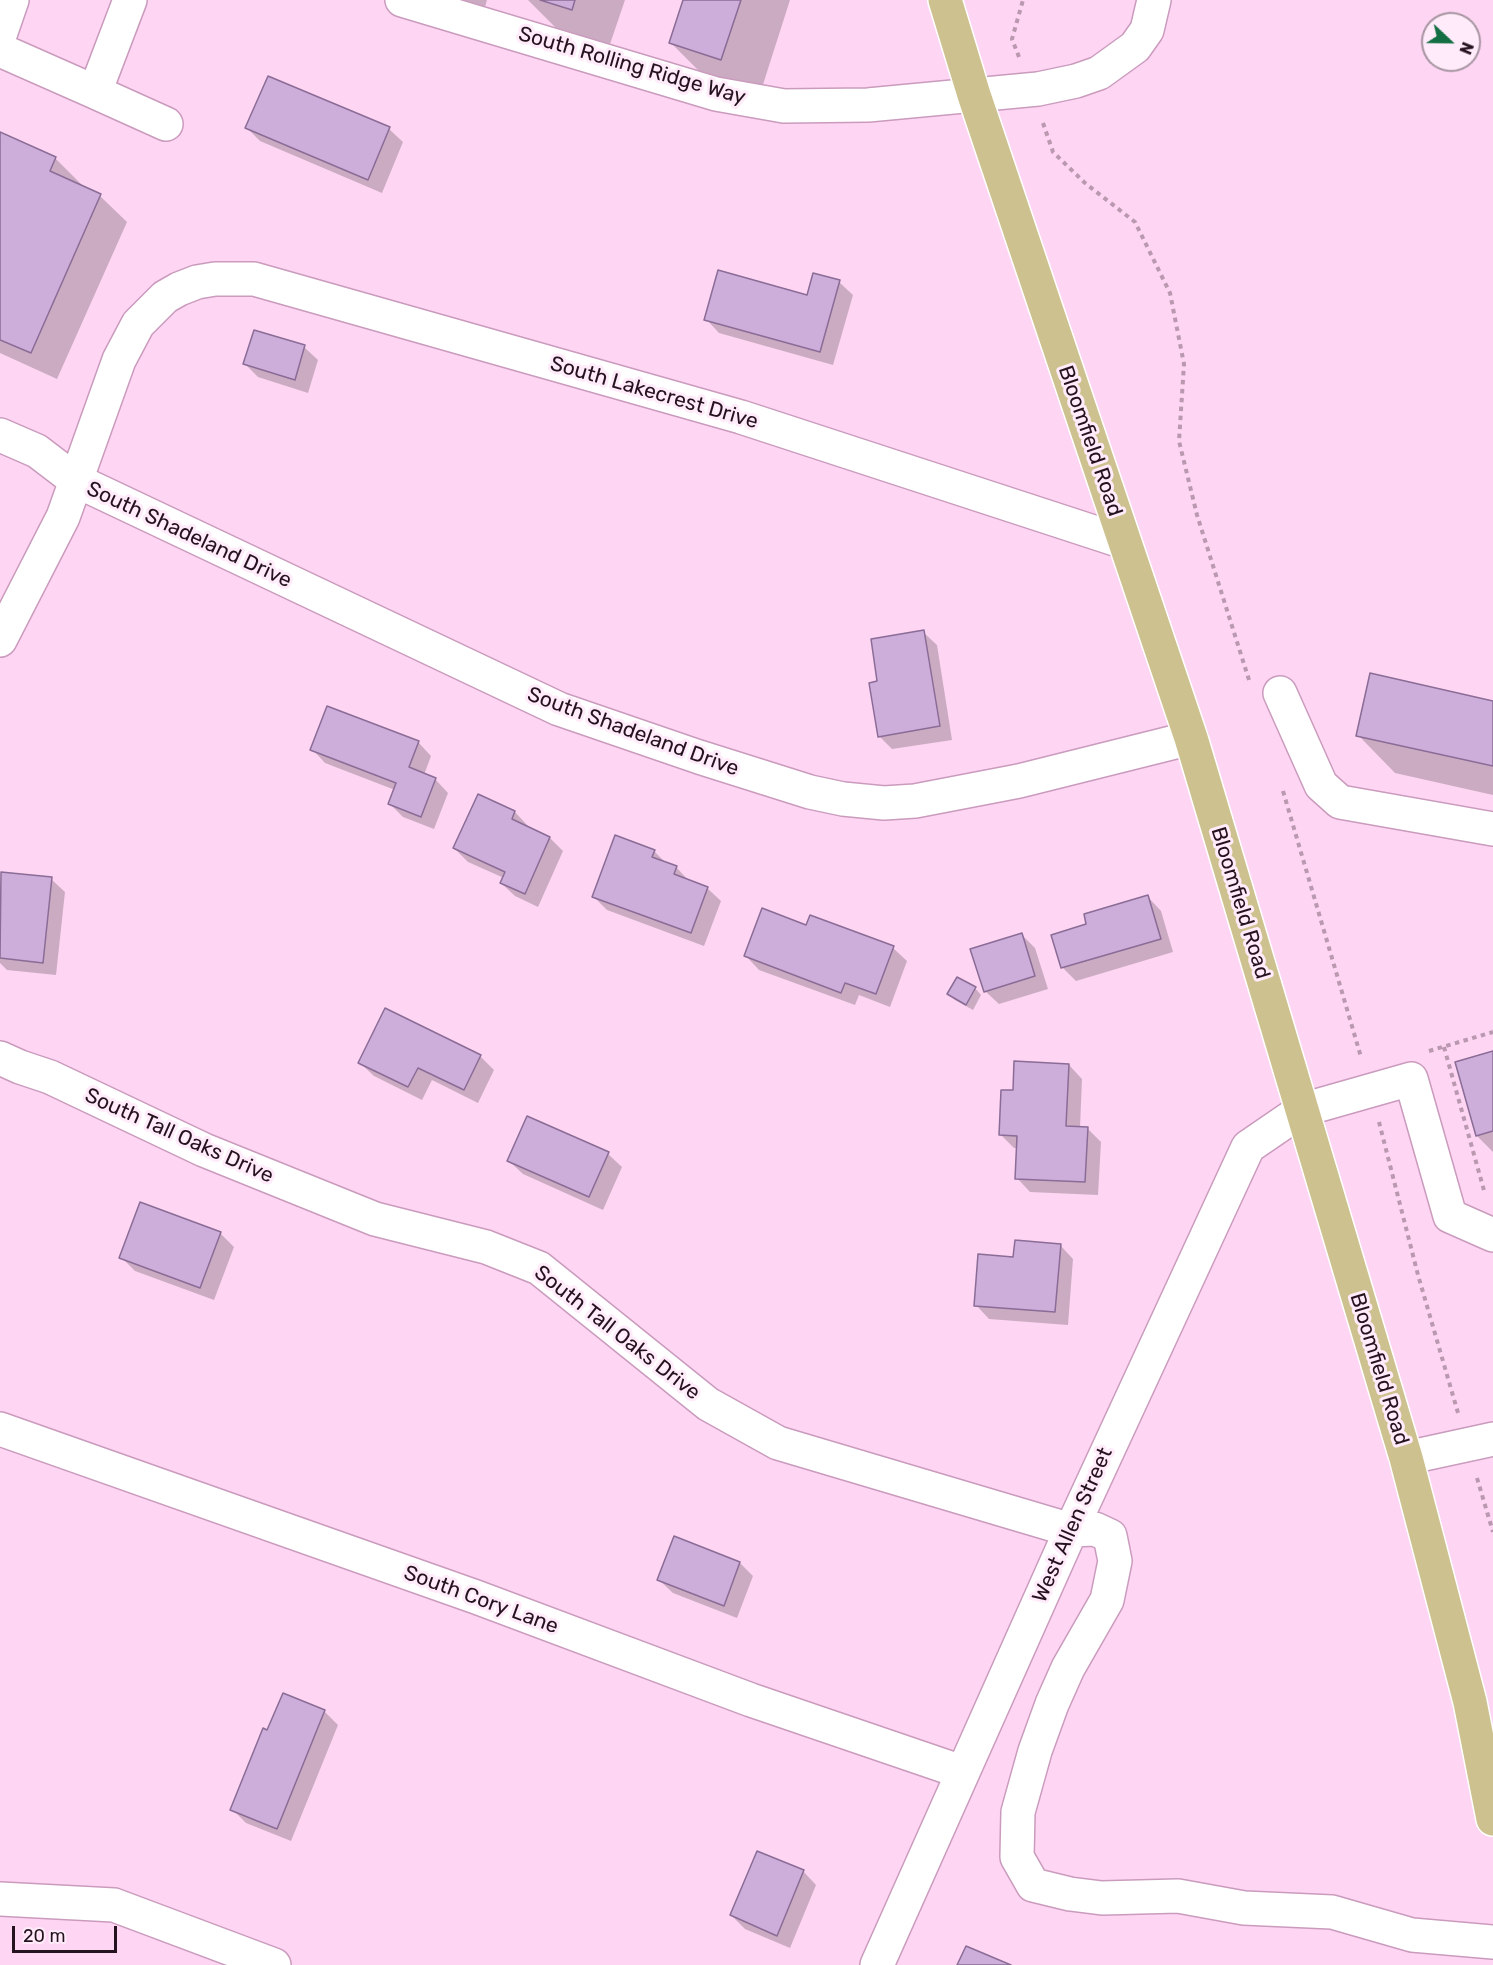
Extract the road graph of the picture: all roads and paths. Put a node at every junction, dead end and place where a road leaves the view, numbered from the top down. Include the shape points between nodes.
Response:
1 (12, 0) edge
2 (130, 0) edge
3 (402, 0) edge
4 (945, 0) edge
5 (1154, 0) edge
6 (0, 35) edge
7 (0, 50) edge
8 (95, 92) junction
9 (974, 95) junction
10 (166, 124) dead end
11 (0, 435) edge
12 (75, 480) junction
13 (1124, 542) junction
14 (0, 640) edge
15 (1280, 693) dead end
16 (1191, 738) junction
17 (1493, 829) edge
18 (1444, 1047) dead end
19 (0, 1058) edge
20 (1302, 1110) junction
21 (1487, 1199) dead end
22 (1493, 1235) edge
23 (0, 1429) edge
24 (1493, 1439) edge
25 (1406, 1458) junction
26 (1071, 1530) junction
27 (962, 1772) junction
28 (1493, 1819) edge
29 (0, 1899) edge
30 (1493, 1942) edge
31 (274, 1965) edge
32 (877, 1965) edge

1 - 6 street
2 - 8 street
3 - 9 street, South Rolling Ridge Way via 716,94 784,106 868,105
4 - 9 main road, Bloomfield Road
5 - 9 street, South Rolling Ridge Way via 1142,39 1099,73 1038,89
7 - 8 street
8 - 10 street
9 - 13 main road, Bloomfield Road
11 - 12 street, South Shadeland Drive via 37,451
12 - 13 street, South Lakecrest Drive via 119,360 138,324 152,308 165,297 197,282 254,279 741,417
12 - 14 street, South Lakecrest Drive via 63,517
12 - 16 street, South Shadeland Drive via 559,709 699,758 843,800 884,803 940,797
13 - 16 main road, Bloomfield Road
15 - 17 street via 1321,785 1340,802
16 - 20 main road, Bloomfield Road
18 - 21 path
19 - 26 street, South Tall Oaks Drive via 50,1077 204,1150 375,1219 486,1247 539,1268 708,1404 778,1443
20 - 22 street, West Allen Street via 1411,1079 1450,1216
20 - 25 main road, Bloomfield Road
20 - 26 street, West Allen Street via 1248,1147
23 - 27 street, South Cory Lane via 465,1593 751,1700
24 - 25 street
25 - 28 main road, Bloomfield Road via 1470,1702
26 - 27 street, West Allen Street
26 - 30 street, South Tall Oaks Drive via 1095,1529 1110,1536 1115,1561 1107,1600 1052,1704 1018,1812 1017,1857 1033,1885 1102,1898 1178,1896 1244,1908 1332,1912 1412,1935
27 - 32 street, West Allen Street
29 - 31 street via 114,1905

